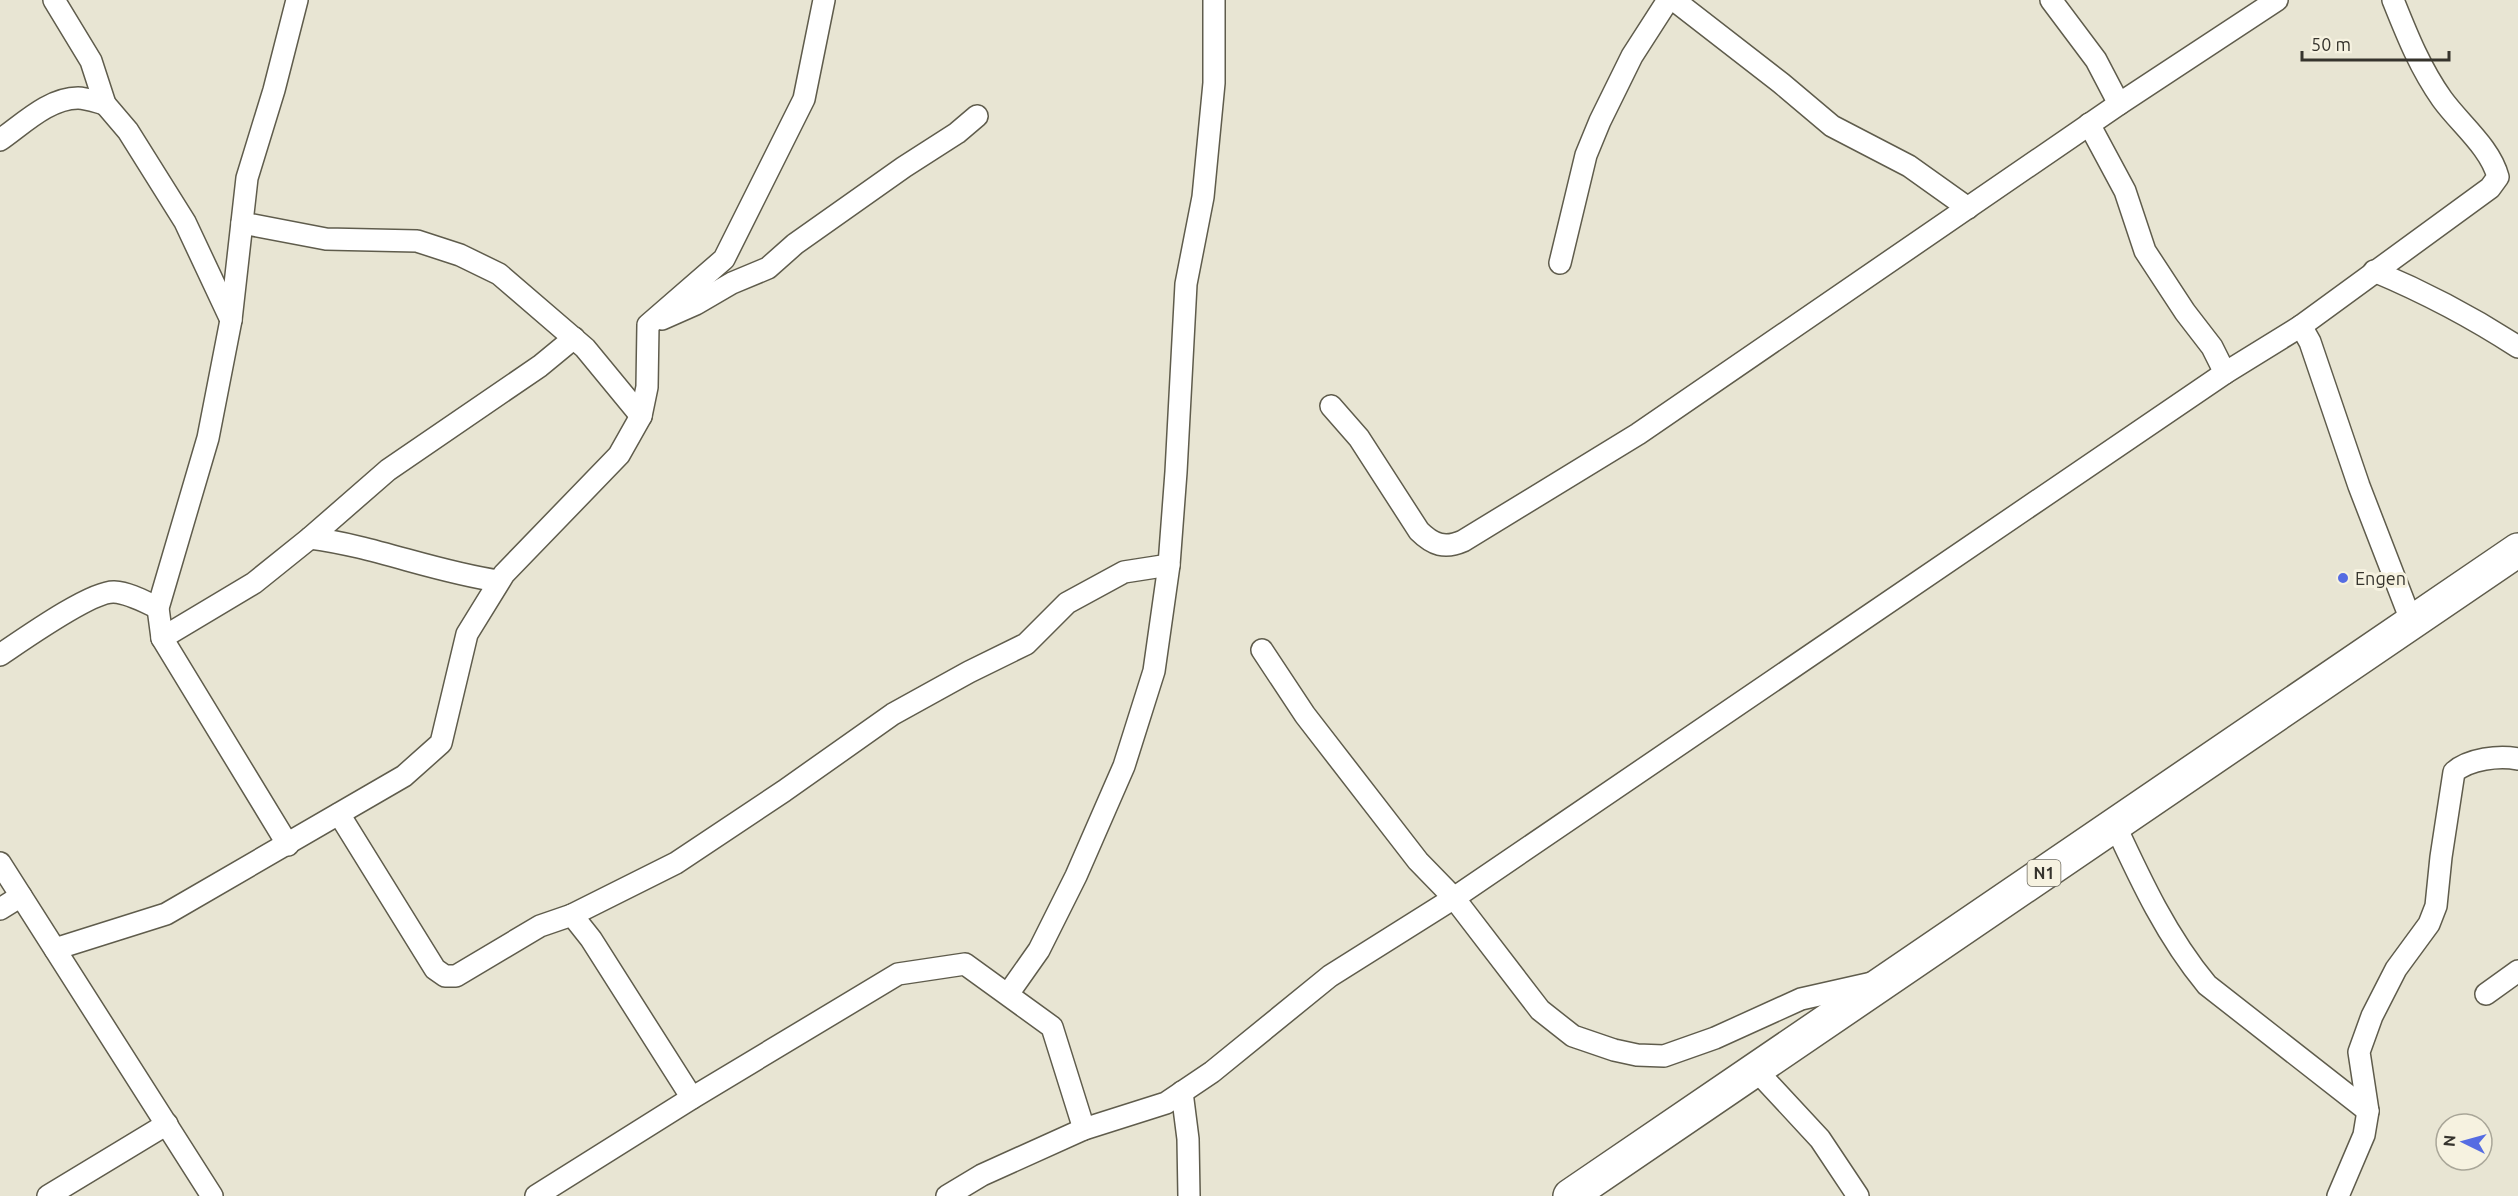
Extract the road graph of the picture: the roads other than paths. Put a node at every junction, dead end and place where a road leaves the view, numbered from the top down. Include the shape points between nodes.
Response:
1 (54, 0) edge
2 (297, 0) edge
3 (1214, 0) edge
4 (1668, 0) edge
5 (1674, 0) edge
6 (2051, 0) edge
7 (2277, 0) edge
8 (2393, 0) edge
9 (825, 1) edge
10 (105, 104) junction
11 (2119, 104) junction
12 (977, 116) dead end
13 (2089, 124) junction
14 (0, 140) edge
15 (1968, 208) junction
16 (242, 223) junction
17 (1560, 263) dead end
18 (2374, 271) junction
19 (231, 320) junction
20 (648, 325) junction
21 (2301, 326) junction
22 (574, 339) junction
23 (2518, 347) edge
24 (2225, 373) junction
25 (1331, 406) dead end
26 (641, 416) junction
27 (310, 538) junction
28 (2518, 550) edge
29 (1169, 564) junction
30 (500, 581) junction
31 (158, 608) junction
32 (2412, 623) junction
33 (162, 638) junction
34 (1262, 650) dead end
35 (0, 655) edge
36 (2518, 759) edge
37 (339, 814) junction
38 (2115, 825) junction
39 (288, 845) junction
40 (0, 863) edge
41 (21, 896) junction
42 (1454, 898) junction
43 (0, 909) edge
44 (572, 915) junction
45 (55, 948) junction
46 (2518, 971) edge
47 (1889, 979) junction
48 (1008, 994) junction
49 (2486, 994) dead end
50 (1756, 1070) junction
51 (1182, 1092) junction
52 (692, 1098) junction
53 (2368, 1111) junction
54 (167, 1124) junction
55 (1084, 1129) junction
56 (48, 1196) edge
57 (212, 1196) edge
58 (536, 1196) edge
59 (947, 1196) edge
60 (1189, 1196) edge
61 (1570, 1196) edge
62 (1858, 1196) edge
63 (2338, 1196) edge

1 - 10 street via 91,61
2 - 16 street via 247,178
3 - 29 street via 1214,83 1203,196 1186,284
4 - 17 street via 1632,56 1600,121 1583,166
5 - 15 street via 1832,126 1909,166
6 - 11 street via 2096,60
7 - 11 street
8 - 18 street via 2418,62 2442,99 2494,163 2498,177 2490,188
9 - 20 street via 804,99 724,259
10 - 14 street via 80,97 64,99 50,104
10 - 19 street via 128,131 185,222
11 - 13 street
12 - 20 street via 795,244 768,268
13 - 15 street
13 - 24 street via 2125,191 2145,251 2212,347
15 - 25 street via 1638,434 1454,545 1444,547 1419,531 1359,438
16 - 19 street
16 - 22 street via 326,238 417,241 449,252 499,274
18 - 21 street
18 - 23 street via 2484,324
19 - 31 street via 208,438
20 - 26 street via 647,387
21 - 24 street
21 - 32 street
22 - 26 street
22 - 27 street via 388,470
24 - 42 street
26 - 30 street via 619,455
27 - 30 street via 361,547 463,576
27 - 33 street via 254,583
28 - 32 highway, N1
29 - 44 street via 1124,572 1066,603 1026,644 893,714 676,863
29 - 48 street via 1154,671 1124,766 1040,950
30 - 37 street via 467,634 441,743 404,776
31 - 33 street
31 - 35 street via 112,592 89,600
32 - 38 highway, N1
33 - 39 street
34 - 42 street via 1305,715 1418,861
36 - 53 street via 2490,759 2463,765 2454,772 2436,906 2429,924 2396,969 2359,1052
37 - 39 street
37 - 44 street via 435,969 445,976 456,976 540,926
38 - 47 highway, N1
38 - 53 street via 2171,934 2207,985
39 - 45 street via 166,914
40 - 41 street
41 - 43 street
41 - 45 street
42 - 47 street via 1540,1010 1573,1036 1637,1055 1664,1056 1801,999
42 - 51 street via 1330,976
44 - 52 street
45 - 54 street
46 - 49 street
47 - 50 highway, N1
48 - 52 street via 965,964 898,975
48 - 55 street via 1052,1027
50 - 61 highway, N1
50 - 62 street via 1820,1139
51 - 55 street via 1166,1103
51 - 60 street
52 - 58 street
53 - 63 street via 2364,1135
54 - 56 street
54 - 57 street
55 - 59 street via 982,1174

